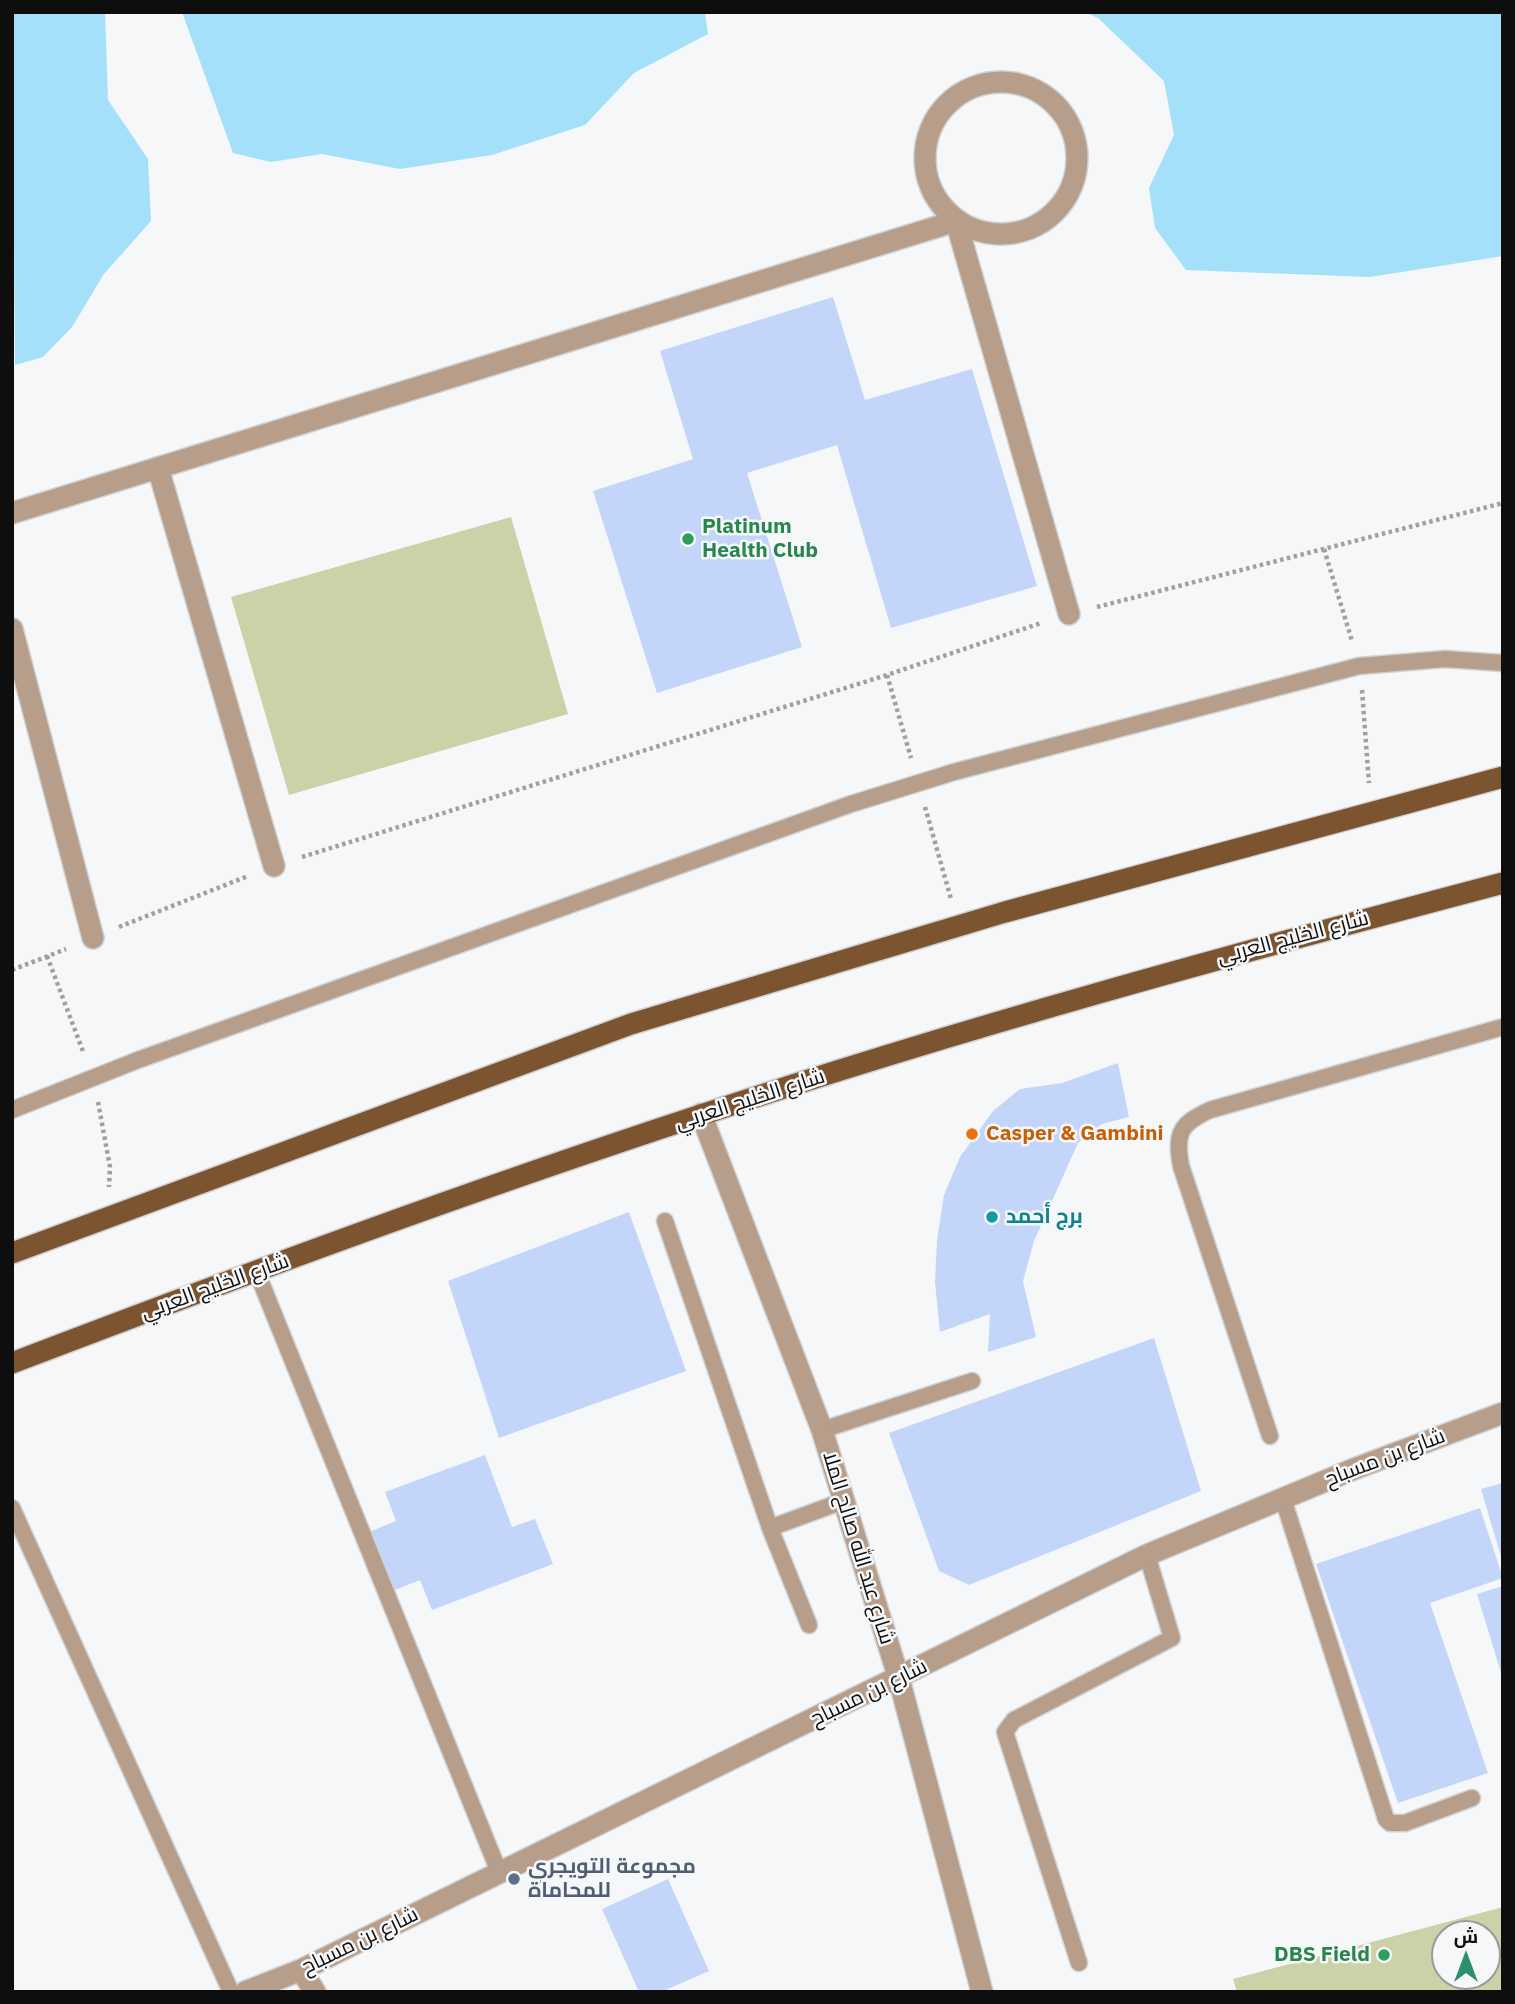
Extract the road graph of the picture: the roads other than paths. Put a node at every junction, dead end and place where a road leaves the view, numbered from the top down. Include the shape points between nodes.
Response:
1 (956, 220) junction
2 (158, 468) junction
3 (12, 513) edge
4 (1069, 614) road end
5 (12, 629) edge
6 (1503, 663) edge
7 (1503, 777) edge
8 (274, 866) road end
9 (1503, 883) edge
10 (93, 938) road end
11 (1503, 1027) edge
12 (12, 1110) edge
13 (701, 1114) junction
14 (665, 1221) dead end
15 (12, 1253) edge
16 (256, 1270) junction
17 (12, 1363) edge
18 (972, 1381) dead end
19 (1503, 1413) edge
20 (822, 1430) junction
21 (1270, 1436) dead end
22 (1283, 1499) junction
23 (844, 1501) junction
24 (12, 1508) edge
25 (770, 1528) junction
26 (1147, 1555) junction
27 (809, 1625) dead end
28 (899, 1679) junction
29 (1472, 1798) dead end
30 (499, 1872) junction
31 (1079, 1963) dead end
32 (301, 1970) junction
33 (231, 1992) edge
34 (245, 1992) edge
35 (315, 1992) edge
36 (982, 1992) edge

1 - 1 street via 988,234 1022,232 1052,216 1072,188 1078,155 1069,122 1046,96 1014,83 980,84 949,101 930,129 924,163 933,195
1 - 2 street
1 - 4 street
2 - 3 street
2 - 8 street
5 - 10 street
6 - 12 lane via 1444,659 1360,666 918,782 138,1059
7 - 15 main road via 1195,859 654,1017
9 - 13 main road, شارع الخليج العربي via 1057,1004
11 - 21 lane via 1210,1110 1191,1119 1180,1131 1181,1166
13 - 16 main road, شارع الخليج العربي
13 - 20 street, شارع عبد الله صالح الملا
14 - 25 lane
16 - 17 main road, شارع الخليج العربي
16 - 30 lane
18 - 20 lane
19 - 22 street, شارع بن مسباح
20 - 23 street, شارع عبد الله صالح الملا
22 - 26 street, شارع بن مسباح
22 - 29 lane via 1386,1819 1405,1823
23 - 25 lane
23 - 28 street, شارع عبد الله صالح الملا
24 - 33 lane
25 - 27 lane
26 - 28 street, شارع بن مسباح
26 - 31 lane via 1172,1638 1014,1720 1006,1732
28 - 30 street, شارع بن مسباح
28 - 36 street, شارع عبد الله صالح الملا
30 - 32 street, شارع بن مسباح
32 - 34 street, شارع بن مسباح
32 - 35 street

